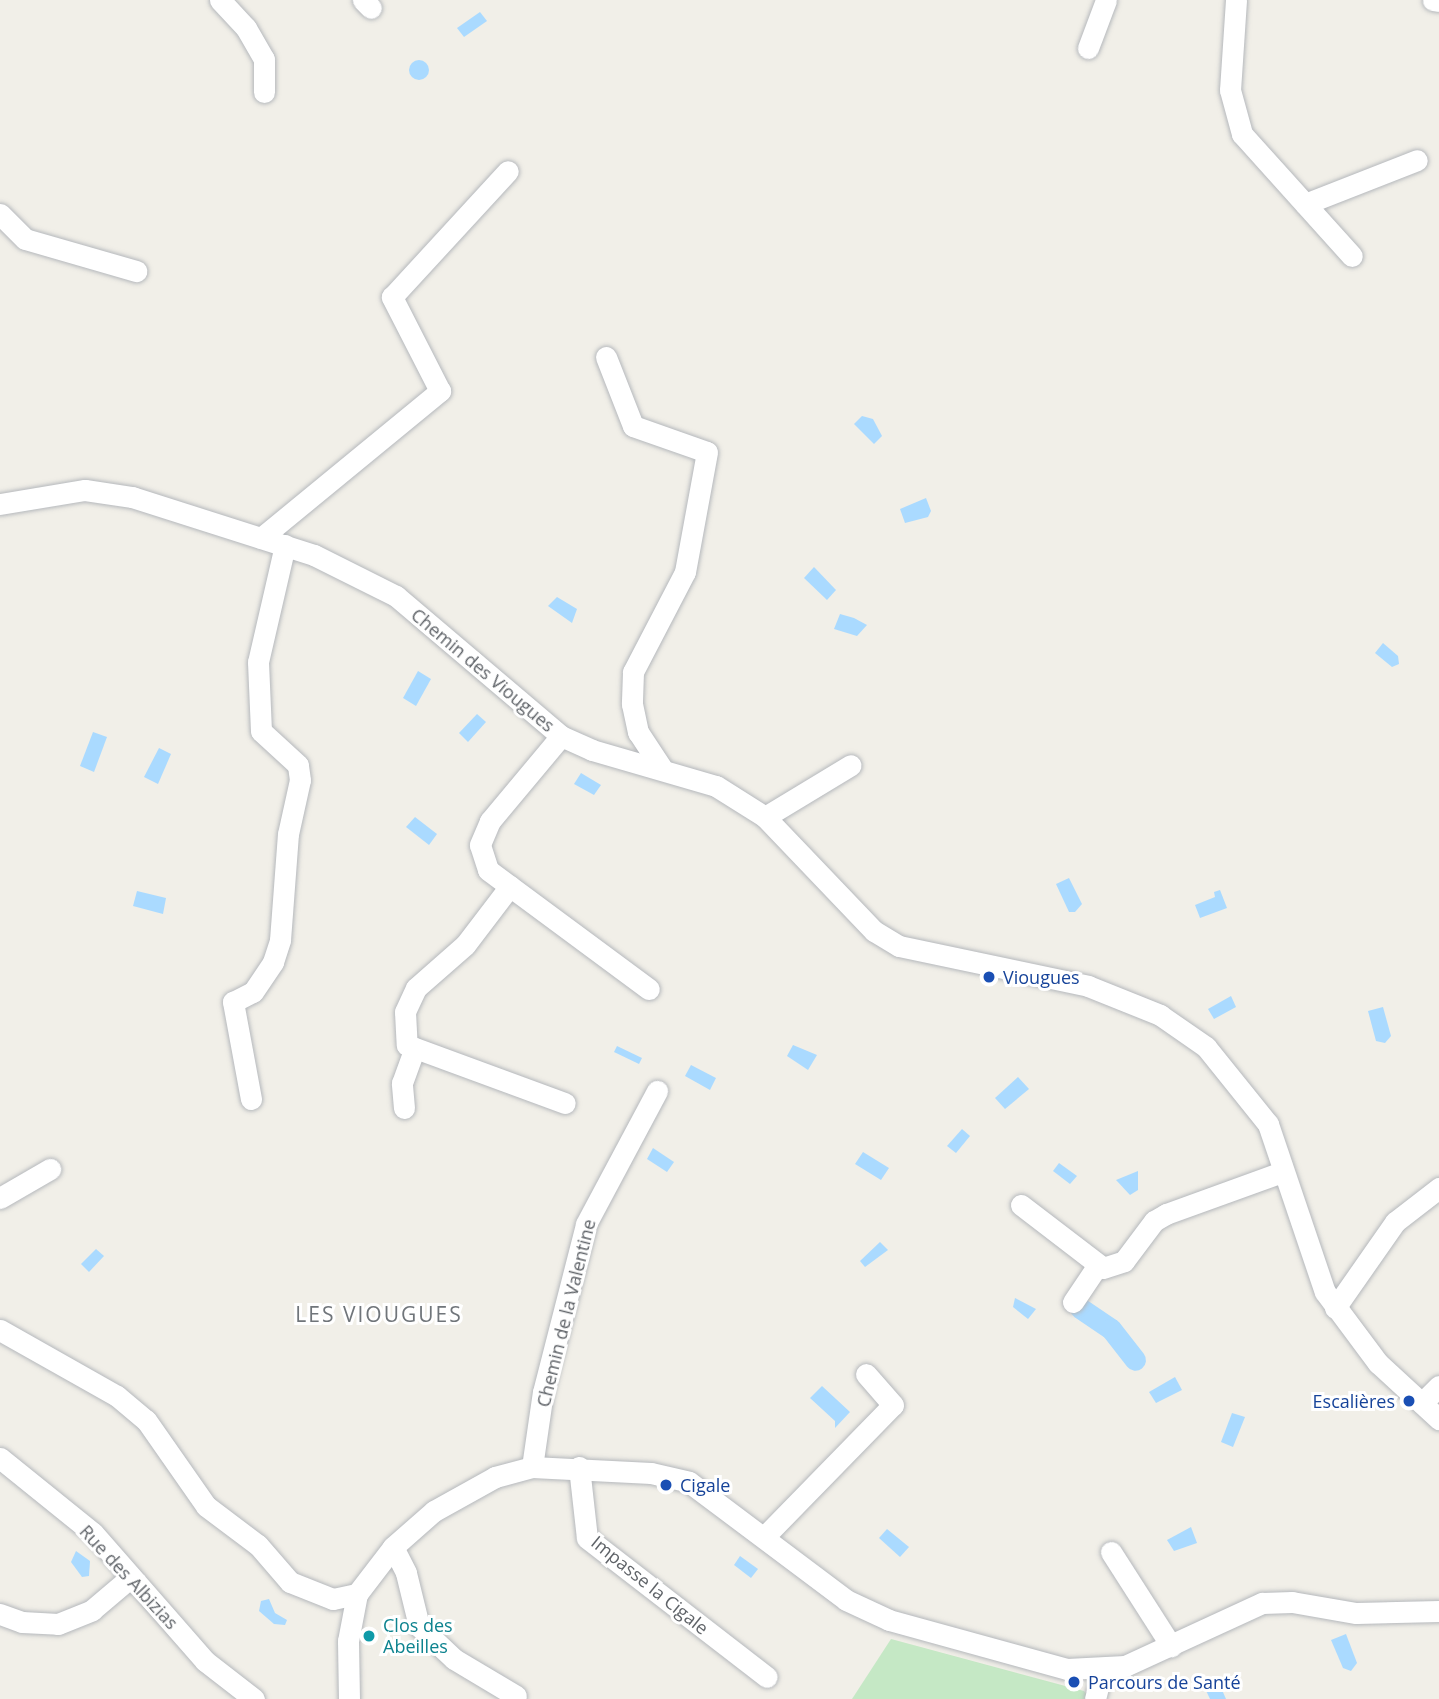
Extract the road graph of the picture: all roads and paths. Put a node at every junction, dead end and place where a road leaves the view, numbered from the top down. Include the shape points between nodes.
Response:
1 (220, 0) edge
2 (1106, 0) edge
3 (1236, 0) edge
4 (1433, 0) edge
5 (1439, 1) edge
6 (1088, 47) dead end
7 (264, 92) dead end
8 (1417, 160) dead end
9 (508, 170) dead end
10 (1305, 204) junction
11 (0, 214) edge
12 (1352, 256) dead end
13 (136, 271) dead end
14 (606, 357) dead end
15 (0, 504) edge
16 (261, 538) junction
17 (285, 545) junction
18 (561, 736) junction
19 (851, 765) dead end
20 (661, 767) junction
21 (765, 817) junction
22 (510, 886) junction
23 (649, 989) dead end
24 (415, 1048) junction
25 (657, 1091) dead end
26 (251, 1099) dead end
27 (565, 1103) dead end
28 (404, 1108) dead end
29 (50, 1170) dead end
30 (1282, 1172) junction
31 (1439, 1188) edge
32 (0, 1198) edge
33 (1021, 1205) dead end
34 (1098, 1265) junction
35 (1073, 1302) dead end
36 (1335, 1308) junction
37 (0, 1330) edge
38 (866, 1374) dead end
39 (1439, 1386) edge
40 (1422, 1403) junction
41 (1439, 1419) edge
42 (0, 1458) edge
43 (532, 1467) junction
44 (579, 1467) junction
45 (765, 1536) junction
46 (393, 1547) junction
47 (1111, 1552) dead end
48 (131, 1577) junction
49 (357, 1594) junction
50 (1439, 1611) edge
51 (0, 1614) edge
52 (1171, 1646) junction
53 (1102, 1670) junction
54 (767, 1677) dead end
55 (516, 1696) dead end
56 (254, 1699) edge
57 (349, 1699) edge
58 (1095, 1699) edge

1 - 7 street via 246,28 264,59
2 - 6 street
3 - 10 street via 1230,90 1234,114 1242,134
4 - 5 street
8 - 10 street
9 - 16 street via 392,297 440,391
10 - 12 street
11 - 13 street via 25,239
14 - 20 street via 633,426 707,452 685,572 633,673 632,704 638,732
15 - 16 street, Chemin des Viougues via 85,489 132,497
16 - 17 street, Chemin des Viougues
17 - 18 street, Chemin des Viougues via 396,596
17 - 26 street via 270,628 258,662 261,731 298,765 300,780 288,834 281,940 253,992 233,1002
18 - 20 street, Chemin des Viougues via 592,750
18 - 22 street via 490,821 480,845 488,870
19 - 21 street
20 - 21 street, Chemin des Viougues via 716,786
21 - 30 street, Chemin des Viougues via 874,931 899,946 1087,986 1160,1015 1206,1047 1268,1124
22 - 23 street
22 - 24 street via 465,945 416,988 405,1012 407,1045
24 - 27 street
24 - 28 street via 402,1083
25 - 43 street, Chemin de la Valentine via 586,1224 543,1392
29 - 32 street
30 - 34 street via 1166,1214 1154,1221 1124,1261 1102,1268
30 - 36 street, Chemin des Viougues via 1310,1258
31 - 36 street via 1395,1222
33 - 34 street
34 - 35 street
36 - 40 street, Chemin des Viougues via 1378,1363
37 - 49 street via 117,1396 146,1420 206,1506 258,1545 290,1582 333,1599
38 - 45 street via 893,1405
39 - 40 street
40 - 41 street, Chemin des Viougues
42 - 48 street, Rue des Albizias via 93,1534
43 - 44 street
43 - 46 street via 495,1477 434,1511
44 - 45 street via 661,1474 689,1482
44 - 54 street, Impasse la Cigale via 587,1538
45 - 53 street via 846,1600 889,1620 1067,1669
46 - 49 street
46 - 55 street via 406,1573 419,1626 454,1659
47 - 52 street
48 - 51 street via 92,1610 58,1624 22,1622
48 - 56 street, Rue des Albizias via 205,1661
49 - 57 street via 348,1641
50 - 52 street via 1356,1613 1292,1602 1262,1603
52 - 53 street
53 - 58 street

